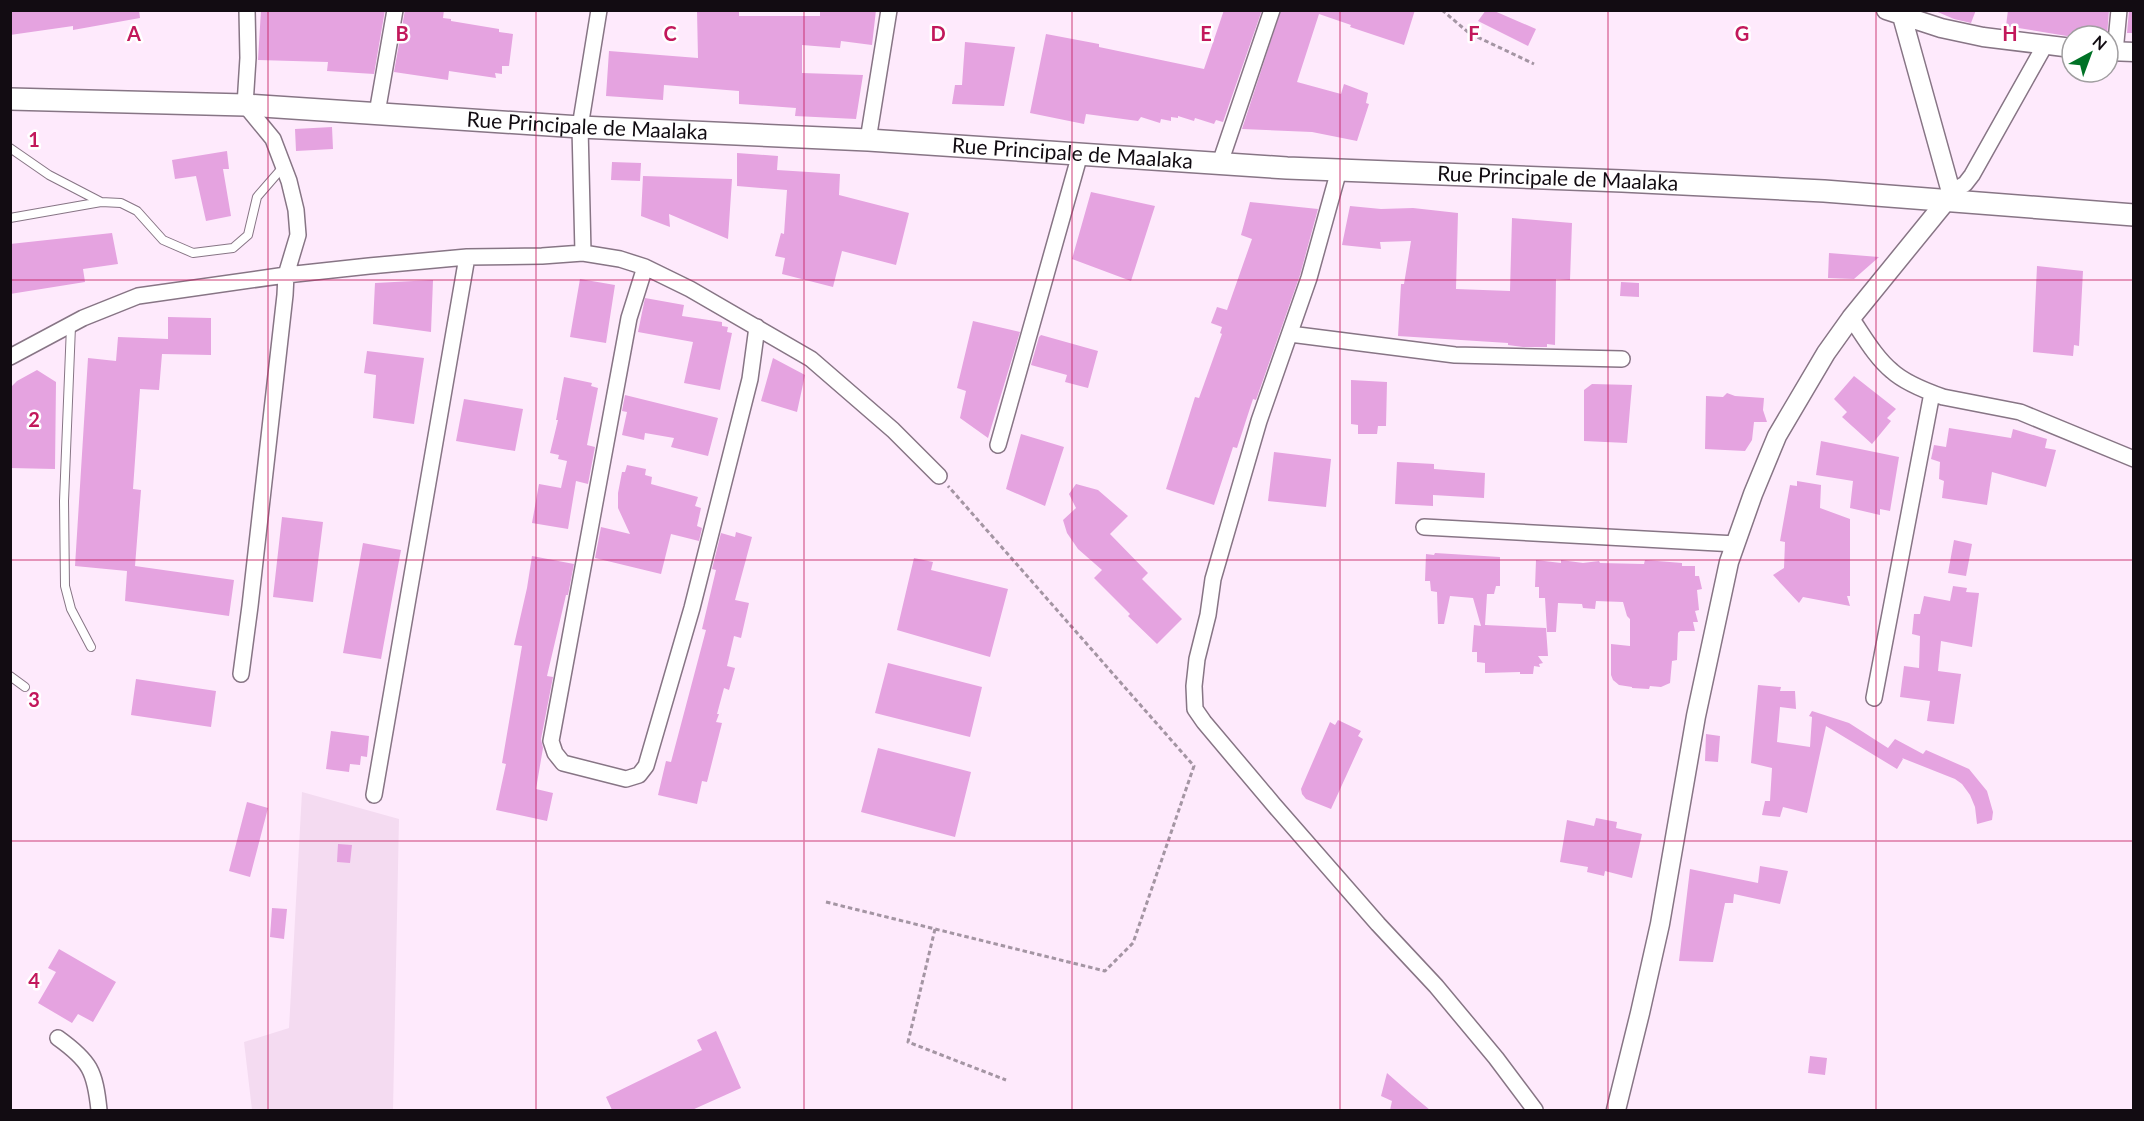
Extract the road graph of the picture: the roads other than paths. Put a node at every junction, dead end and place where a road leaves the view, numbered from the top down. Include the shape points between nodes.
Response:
1 (247, 10) edge
2 (395, 10) edge
3 (599, 10) edge
4 (890, 10) edge
5 (1272, 10) edge
6 (1898, 12) edge
7 (2045, 45) junction
8 (2060, 47) edge
9 (10, 99) edge
10 (245, 105) junction
11 (377, 113) junction
12 (580, 127) junction
13 (868, 140) junction
14 (10, 148) edge
15 (1080, 154) junction
16 (1220, 163) junction
17 (283, 168) junction
18 (1339, 170) junction
19 (1949, 196) junction
20 (101, 202) junction
21 (2133, 215) edge
22 (10, 218) edge
23 (582, 253) junction
24 (467, 257) junction
25 (645, 267) junction
26 (286, 275) junction
27 (1851, 318) junction
28 (71, 324) junction
29 (757, 327) junction
30 (1290, 334) junction
31 (10, 357) edge
32 (1622, 359) dead end
33 (1932, 393) junction
34 (998, 445) dead end
35 (2133, 459) edge
36 (939, 476) road end
37 (1424, 528) dead end
38 (1736, 544) junction
39 (91, 647) dead end
40 (241, 674) dead end
41 (10, 676) edge
42 (25, 687) dead end
43 (1875, 698) dead end
44 (374, 795) dead end
45 (58, 1038) dead end
46 (99, 1110) edge
47 (1535, 1110) edge
48 (1616, 1110) edge

1 - 10 street
2 - 11 street
3 - 12 street
4 - 13 street
5 - 16 street
6 - 7 street via 1941,28
6 - 19 street
7 - 8 street
7 - 19 street via 1972,175
9 - 10 main road, Rue Principale de Maalaka
10 - 11 main road, Rue Principale de Maalaka
10 - 17 street via 273,139
11 - 12 main road, Rue Principale de Maalaka
12 - 13 main road, Rue Principale de Maalaka
12 - 23 street
13 - 15 main road, Rue Principale de Maalaka
14 - 20 lane via 49,175
15 - 16 main road, Rue Principale de Maalaka
15 - 34 street
16 - 18 main road, Rue Principale de Maalaka
17 - 20 lane via 257,197 248,235 233,248 193,253 163,240 137,211 121,202
17 - 26 street via 296,210 298,235
18 - 19 main road, Rue Principale de Maalaka
18 - 30 street
19 - 21 main road, Rue Principale de Maalaka
19 - 27 street
20 - 22 lane
23 - 24 street
23 - 25 street
24 - 26 street
24 - 44 street
25 - 29 street
25 - 29 street via 629,318 551,741 563,763 626,779 639,775 646,765 695,597 750,379
26 - 28 street via 138,296
26 - 40 street
27 - 33 street via 1884,364
27 - 38 street via 1778,436
28 - 31 street
28 - 39 lane via 65,586 71,609
29 - 36 street via 812,359
30 - 32 street via 1455,355
30 - 47 street via 1259,421 1213,579 1197,659 1195,709 1274,805 1436,986
33 - 35 street via 2020,412
33 - 43 street
37 - 38 street
38 - 48 street via 1696,716 1660,924
41 - 42 lane
45 - 46 street via 86,1062 97,1085

